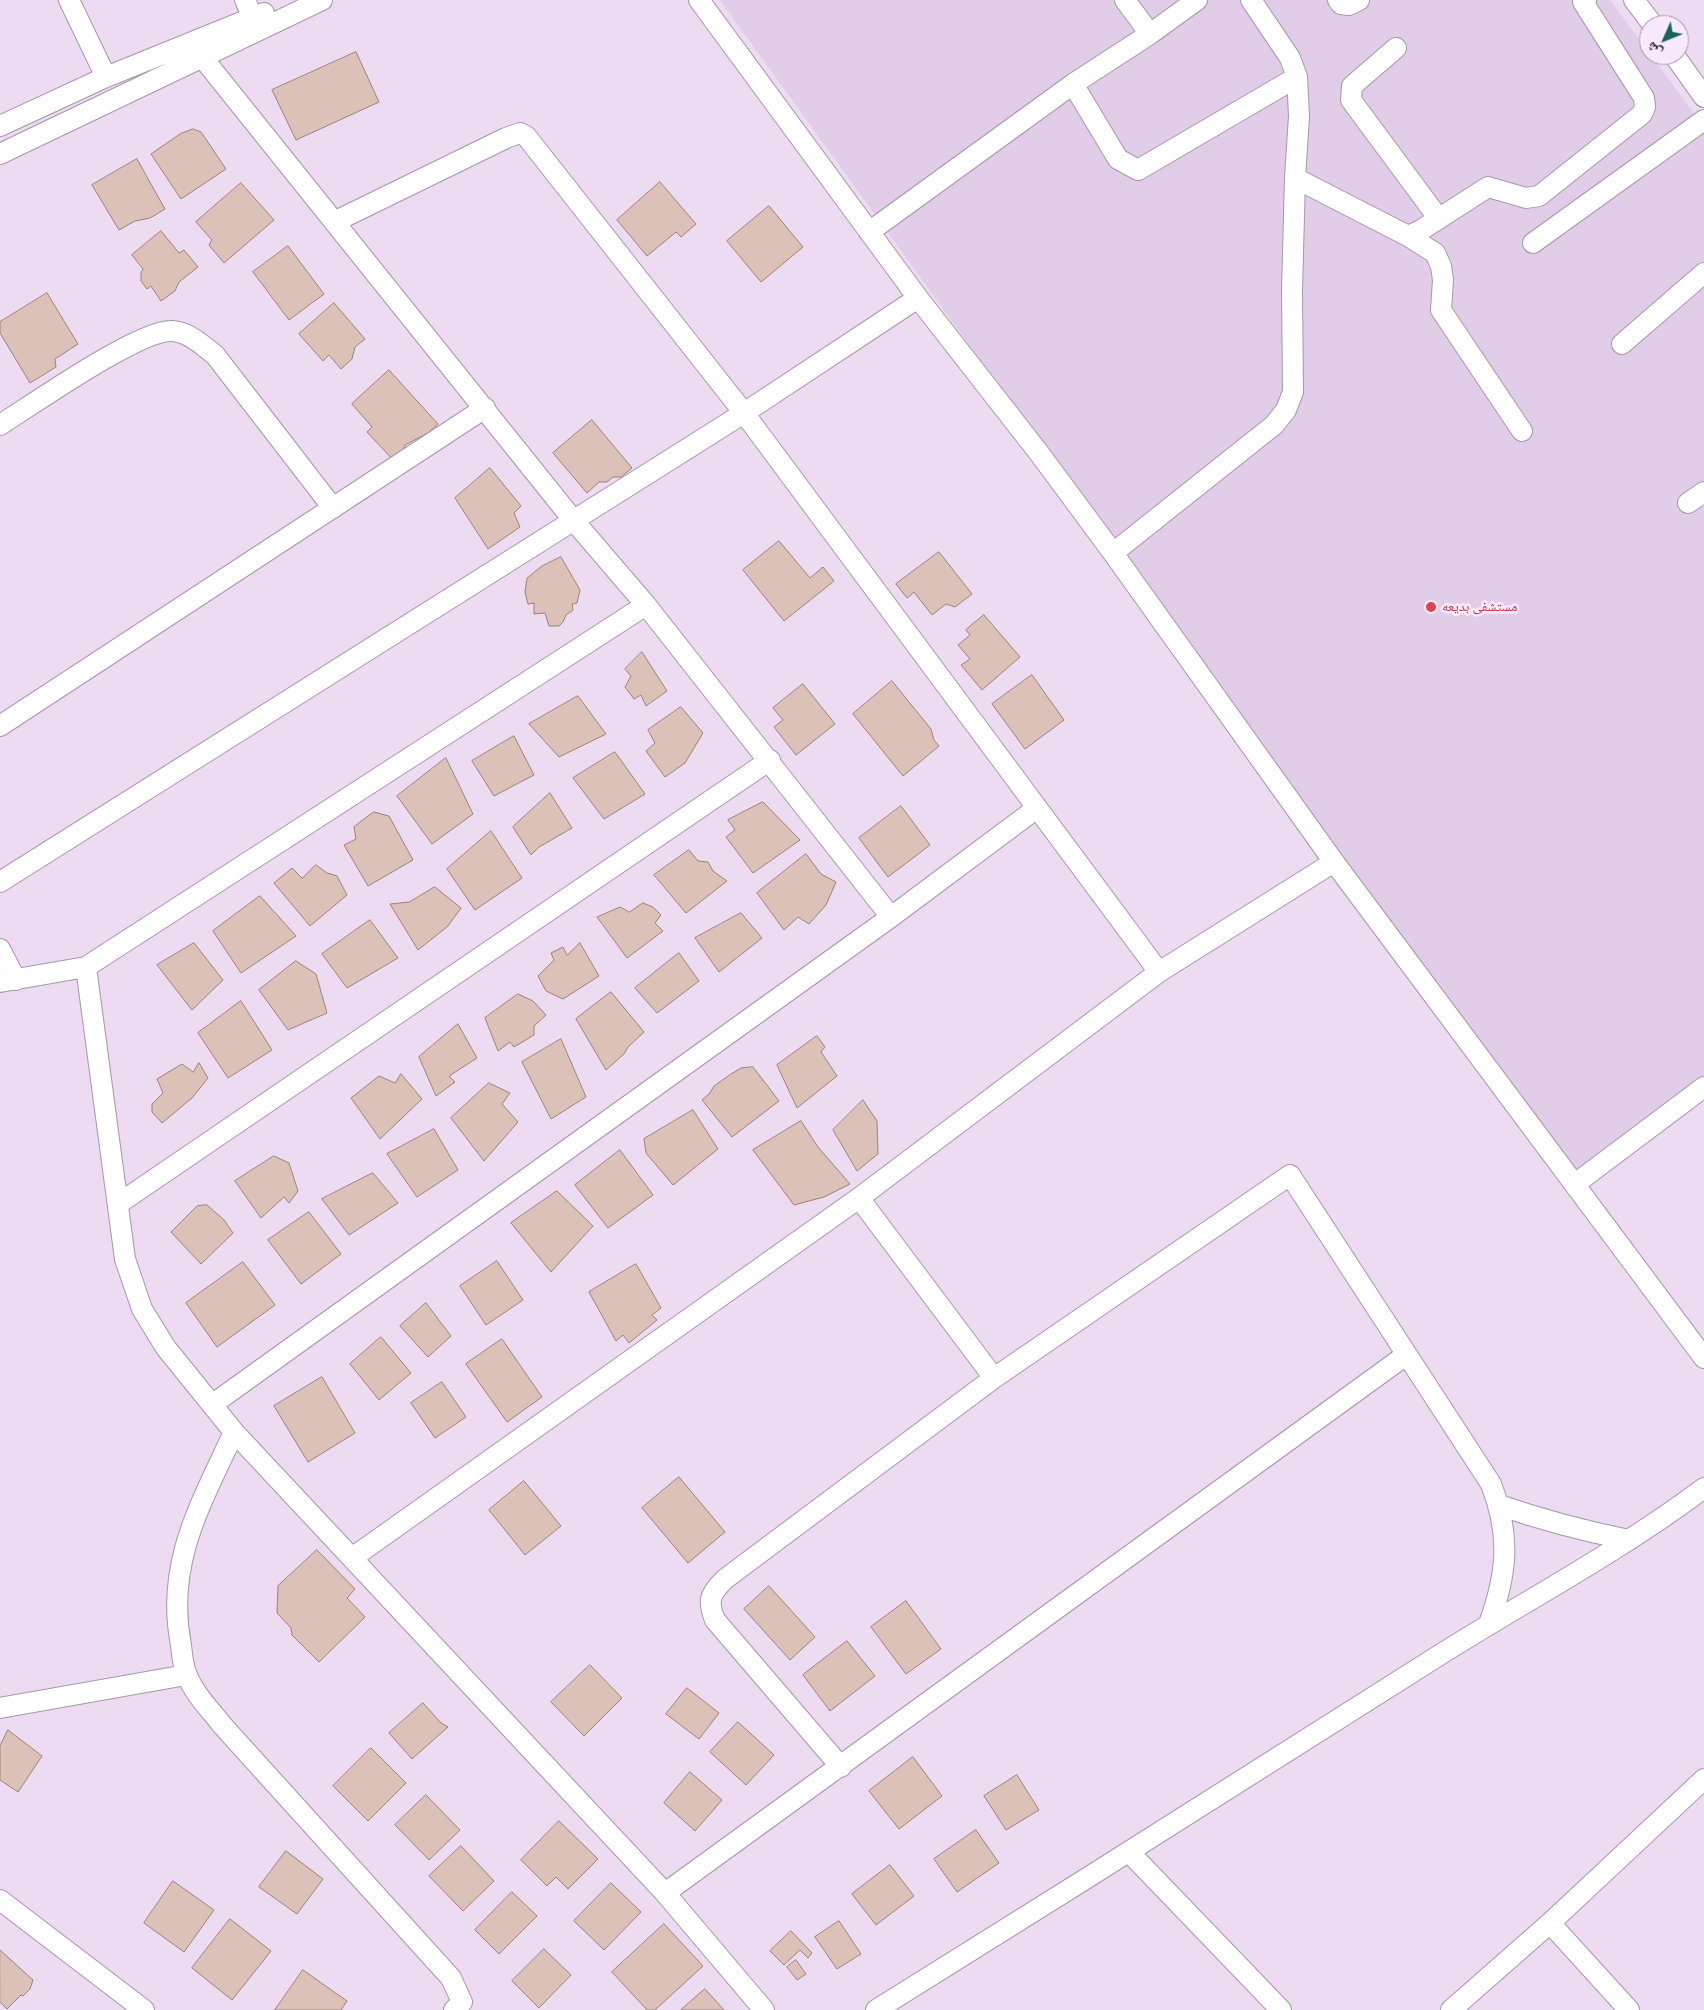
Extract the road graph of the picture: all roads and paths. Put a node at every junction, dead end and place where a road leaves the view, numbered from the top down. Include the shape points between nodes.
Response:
1 (69, 0) edge
2 (291, 0) edge
3 (322, 0) edge
4 (699, 0) edge
5 (1125, 0) edge
6 (1197, 0) edge
7 (1250, 0) edge
8 (1338, 0) edge
9 (1359, 0) edge
10 (1634, 0) edge
11 (1584, 1) edge
12 (249, 9) edge
13 (1645, 15) edge
14 (1150, 34) junction
15 (1396, 48) dead end
16 (202, 57) junction
17 (1683, 65) edge
18 (106, 77) junction
19 (1297, 77) junction
20 (1072, 84) junction
21 (1701, 85) edge
22 (1704, 120) edge
23 (0, 126) edge
24 (0, 154) edge
25 (1294, 178) junction
26 (1439, 219) junction
27 (334, 222) junction
28 (869, 232) junction
29 (1408, 236) junction
30 (1533, 243) dead end
31 (1704, 274) edge
32 (918, 298) junction
33 (1622, 344) dead end
34 (485, 408) junction
35 (744, 413) junction
36 (0, 424) edge
37 (1522, 431) dead end
38 (1704, 492) edge
39 (1688, 503) dead end
40 (333, 508) junction
41 (574, 520) junction
42 (1113, 553) junction
43 (646, 605) junction
44 (0, 726) edge
45 (770, 760) junction
46 (1037, 808) junction
47 (1334, 862) junction
48 (0, 882) edge
49 (891, 917) junction
50 (0, 949) edge
51 (86, 967) junction
52 (1159, 972) junction
53 (8, 981) edge
54 (1704, 1087) edge
55 (1575, 1184) junction
56 (859, 1198) junction
57 (118, 1204) junction
58 (1406, 1355) junction
59 (1704, 1358) edge
60 (994, 1378) junction
61 (212, 1404) junction
62 (234, 1432) junction
63 (1704, 1488) edge
64 (1499, 1505) junction
65 (1628, 1540) junction
66 (352, 1558) junction
67 (1489, 1624) junction
68 (186, 1675) junction
69 (0, 1708) edge
70 (841, 1767) junction
71 (1704, 1779) edge
72 (1129, 1852) junction
73 (666, 1893) junction
74 (0, 1900) edge
75 (1550, 1922) junction
76 (144, 2010) edge
77 (454, 2010) edge
78 (764, 2010) edge
79 (876, 2010) edge
80 (1281, 2010) edge
81 (1451, 2010) edge
82 (1629, 2010) edge

1 - 18 street
2 - 12 street
3 - 16 street
4 - 28 street
5 - 14 street
6 - 14 street
7 - 19 street via 1290,58
8 - 9 street via 1349,5
10 - 13 street
11 - 26 street via 1644,98 1642,114 1539,196 1526,198 1488,187
12 - 18 street
14 - 20 street
15 - 26 street via 1352,86 1351,100
16 - 24 street
16 - 27 street
17 - 21 street
18 - 23 street
19 - 20 street via 1138,170 1118,159
19 - 25 street via 1299,116
20 - 28 street
22 - 30 street
25 - 29 street
25 - 42 street via 1293,392 1286,410 1274,426
26 - 29 street
27 - 34 street
27 - 35 street via 506,138 520,134 526,136
28 - 32 street
29 - 37 street via 1435,253 1443,280 1441,310
31 - 33 street
32 - 35 street
32 - 42 street
34 - 40 street
34 - 41 street
35 - 41 street
35 - 46 street
36 - 40 street via 122,348 148,336 171,331 194,338 215,355
38 - 39 street
40 - 44 street
41 - 43 street
41 - 48 street
42 - 47 street
43 - 45 street
43 - 51 street
45 - 49 street
45 - 57 street
46 - 49 street
46 - 52 street
47 - 52 street
47 - 55 street
49 - 61 street
50 - 53 street
51 - 53 street
51 - 57 street
52 - 56 street
54 - 55 street
55 - 59 street
56 - 60 street
56 - 66 street
57 - 61 street via 125,1259 142,1309 166,1348
58 - 60 street via 1290,1175
58 - 64 street via 1491,1484
58 - 70 street
60 - 70 street via 725,1579 711,1597 710,1607 715,1620
61 - 62 street
62 - 66 street
62 - 68 street via 190,1529 180,1562 176,1598
63 - 65 street
64 - 65 street via 1543,1521
64 - 67 street via 1504,1526 1504,1566 1502,1584
65 - 67 street
66 - 73 street
67 - 72 street
68 - 69 street
68 - 77 street via 198,1696 222,1725 451,1978 462,2002
70 - 73 street
71 - 75 street
72 - 79 street
72 - 80 street
73 - 78 street
74 - 76 street
75 - 81 street
75 - 82 street

